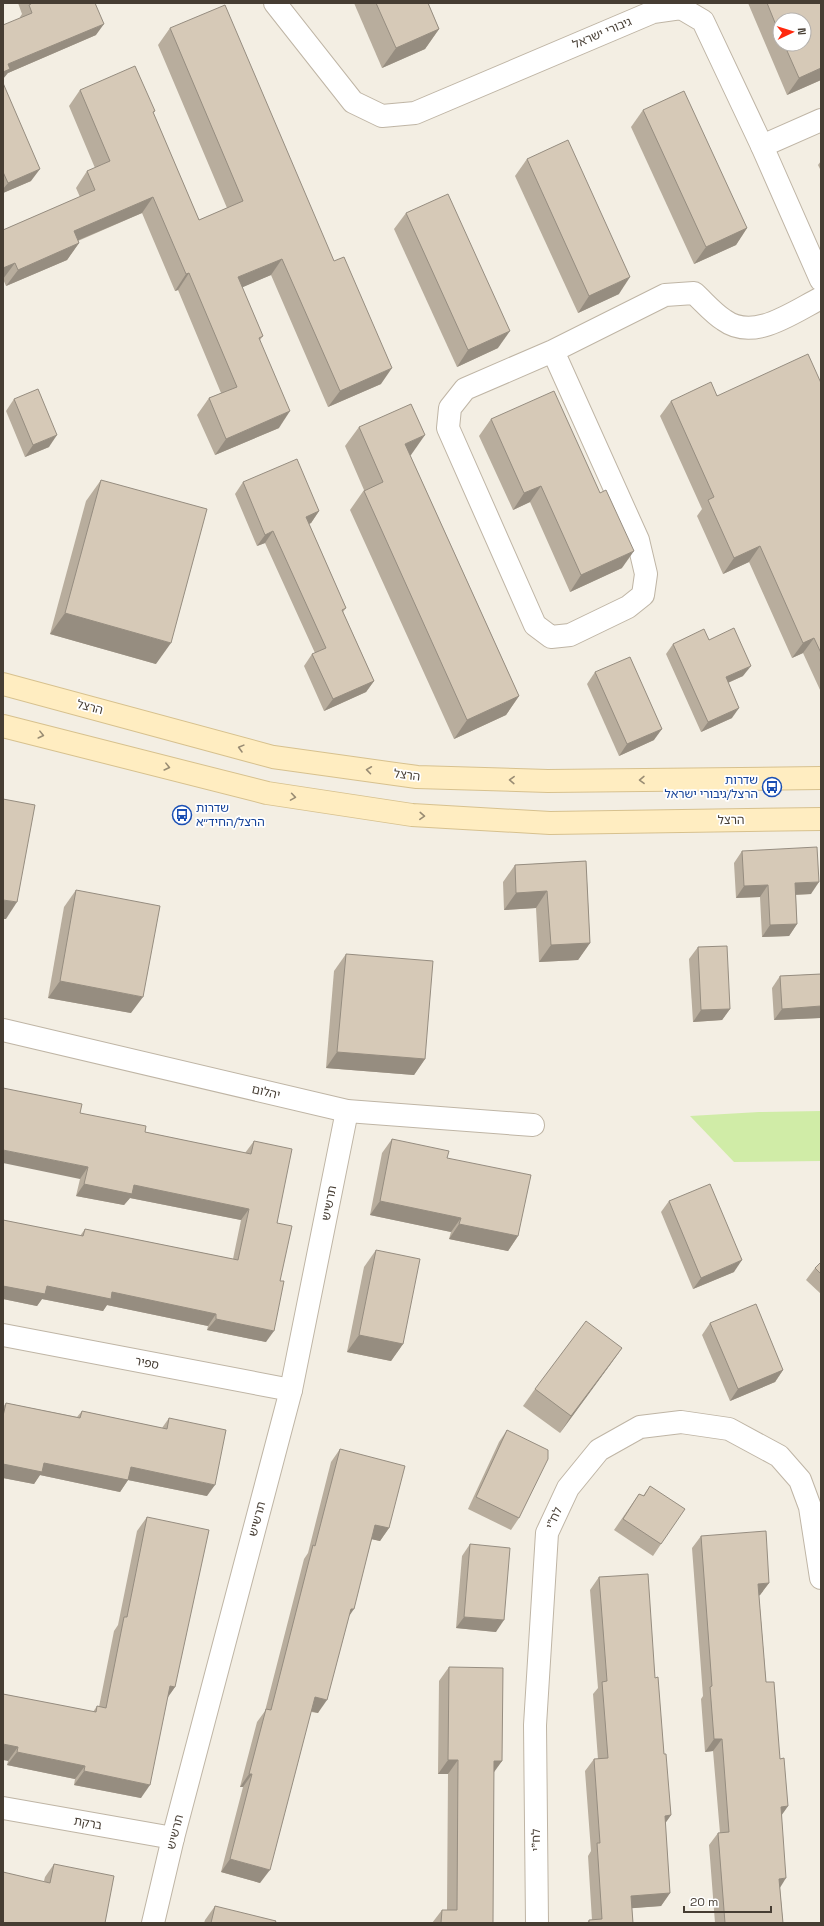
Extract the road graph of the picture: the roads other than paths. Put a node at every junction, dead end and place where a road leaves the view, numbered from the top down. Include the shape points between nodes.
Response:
1 (275, 3) edge
2 (821, 120) edge
3 (762, 146) junction
4 (821, 280) edge
5 (821, 298) edge
6 (553, 351) junction
7 (3, 684) edge
8 (3, 726) edge
9 (821, 778) edge
10 (821, 819) edge
11 (3, 1030) edge
12 (347, 1111) junction
13 (533, 1126) dead end
14 (3, 1335) edge
15 (291, 1390) junction
16 (821, 1578) edge
17 (3, 1808) edge
18 (173, 1838) junction
19 (153, 1923) edge
20 (537, 1923) edge

1 - 3 street, גיבורי ישראל via 353,102 382,116 415,113 653,12 681,8 703,21
2 - 3 street
3 - 4 street, גיבורי ישראל
5 - 6 street via 765,325 743,328 724,321 694,293 665,295
6 - 6 street via 464,389 450,408 448,428 535,625 551,637 570,635 628,607 643,596 646,574 638,540
9 -> 7 main road, הרצל via 548,781 417,777 273,757
8 -> 10 main road, הרצל via 267,793 412,815 550,823
11 - 12 street, יהלום
12 - 13 street, יהלום
12 - 15 street, תרשיש
14 - 15 street, ספיר
15 - 18 street, תרשיש
16 - 20 street, לח"י via 810,1507 800,1480 779,1456 729,1429 681,1422 640,1427 599,1450 576,1477 568,1488 547,1533 535,1725
17 - 18 street, ברקת
18 - 19 street, תרשיש

